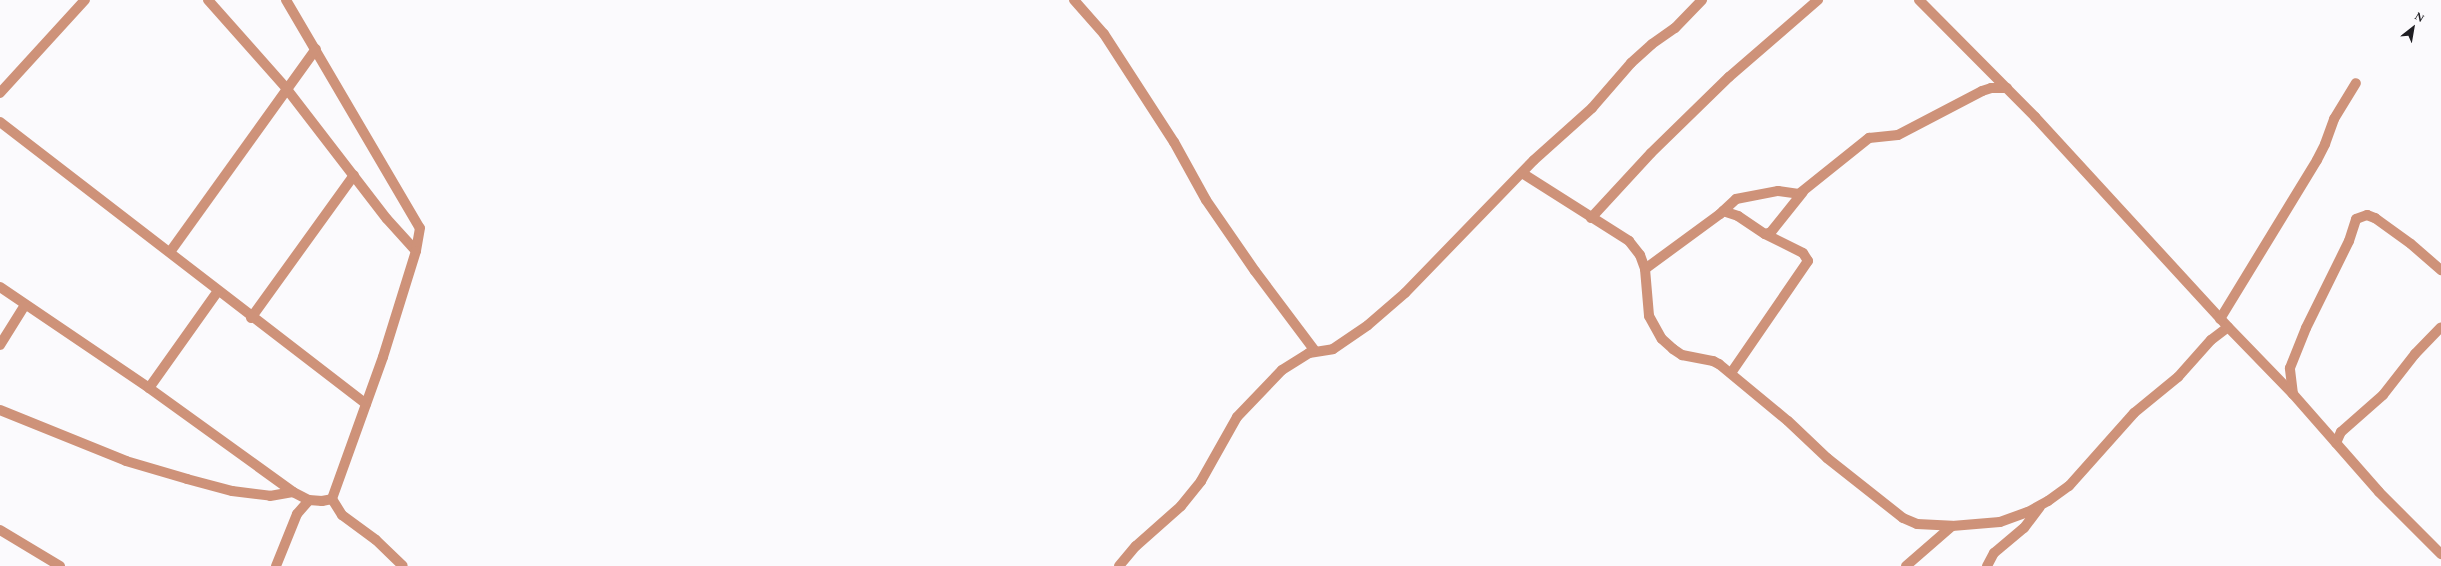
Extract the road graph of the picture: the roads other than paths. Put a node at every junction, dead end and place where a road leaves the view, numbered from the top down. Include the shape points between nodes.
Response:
1 (85, 0) edge
2 (208, 0) edge
3 (286, 0) edge
4 (1074, 0) edge
5 (1702, 0) edge
6 (1818, 0) edge
7 (1919, 0) edge
8 (316, 49) junction
9 (2356, 82) dead end
10 (286, 88) junction
11 (2007, 88) junction
12 (0, 93) edge
13 (0, 122) edge
14 (1522, 173) junction
15 (354, 175) junction
16 (1803, 192) junction
17 (1723, 211) junction
18 (1591, 218) junction
19 (1765, 234) junction
20 (170, 252) junction
21 (416, 252) junction
22 (1645, 269) junction
23 (2441, 270) edge
24 (0, 287) edge
25 (218, 291) junction
26 (25, 305) junction
27 (251, 318) junction
28 (2220, 319) junction
29 (2228, 327) junction
30 (2441, 327) edge
31 (0, 345) edge
32 (1315, 351) junction
33 (1731, 373) junction
34 (149, 388) junction
35 (2293, 394) junction
36 (366, 404) junction
37 (0, 410) edge
38 (2336, 443) junction
39 (293, 492) junction
40 (332, 499) junction
41 (309, 500) junction
42 (2041, 505) junction
43 (1952, 526) junction
44 (0, 530) edge
45 (2441, 554) edge
46 (60, 566) edge
47 (276, 566) edge
48 (403, 566) edge
49 (1119, 566) edge
50 (1906, 566) edge
51 (1987, 566) edge

1 - 12 street
2 - 10 street
3 - 8 street
4 - 32 street via 1108,40 1174,142 1206,200
5 - 14 street via 1679,24 1631,63 1592,108
6 - 18 street via 1729,77 1651,153
7 - 11 street
8 - 10 street
8 - 21 street via 416,219 420,228
9 - 28 street via 2334,119 2326,144 2317,160
10 - 15 street
10 - 20 street
11 - 16 street via 1982,91 1898,135 1869,138
11 - 28 street
13 - 20 street
14 - 18 street
14 - 32 street via 1405,293 1368,325 1333,349
15 - 21 street
15 - 27 street
16 - 17 street via 1794,194 1778,191 1736,200
16 - 19 street via 1771,232
17 - 19 street via 1738,216
17 - 22 street
18 - 22 street via 1628,241 1640,254
19 - 33 street via 1804,253 1808,262
20 - 25 street
21 - 36 street
22 - 33 street via 1649,316 1662,339 1682,355 1713,361
23 - 35 street via 2411,244 2374,218 2367,215 2356,218 2349,241 2290,368
24 - 26 street
25 - 27 street
25 - 34 street
26 - 31 street
26 - 34 street
27 - 36 street
28 - 29 street
29 - 35 street
29 - 42 street via 2206,345 2178,377 2134,413 2069,486
30 - 38 street via 2415,354 2383,395 2341,432
32 - 49 street via 1282,370 1247,405 1226,434 1201,481 1181,506 1136,546
33 - 43 street via 1827,458 1904,518 1917,524
34 - 39 street
35 - 38 street
36 - 40 street
37 - 39 street via 126,461 187,479 232,491 270,496
38 - 45 street via 2379,492
39 - 41 street
40 - 41 street
40 - 48 street via 342,515 376,540
41 - 47 street via 297,514
42 - 43 street via 2000,522
42 - 51 street via 2024,528 1994,553
43 - 50 street
44 - 46 street

